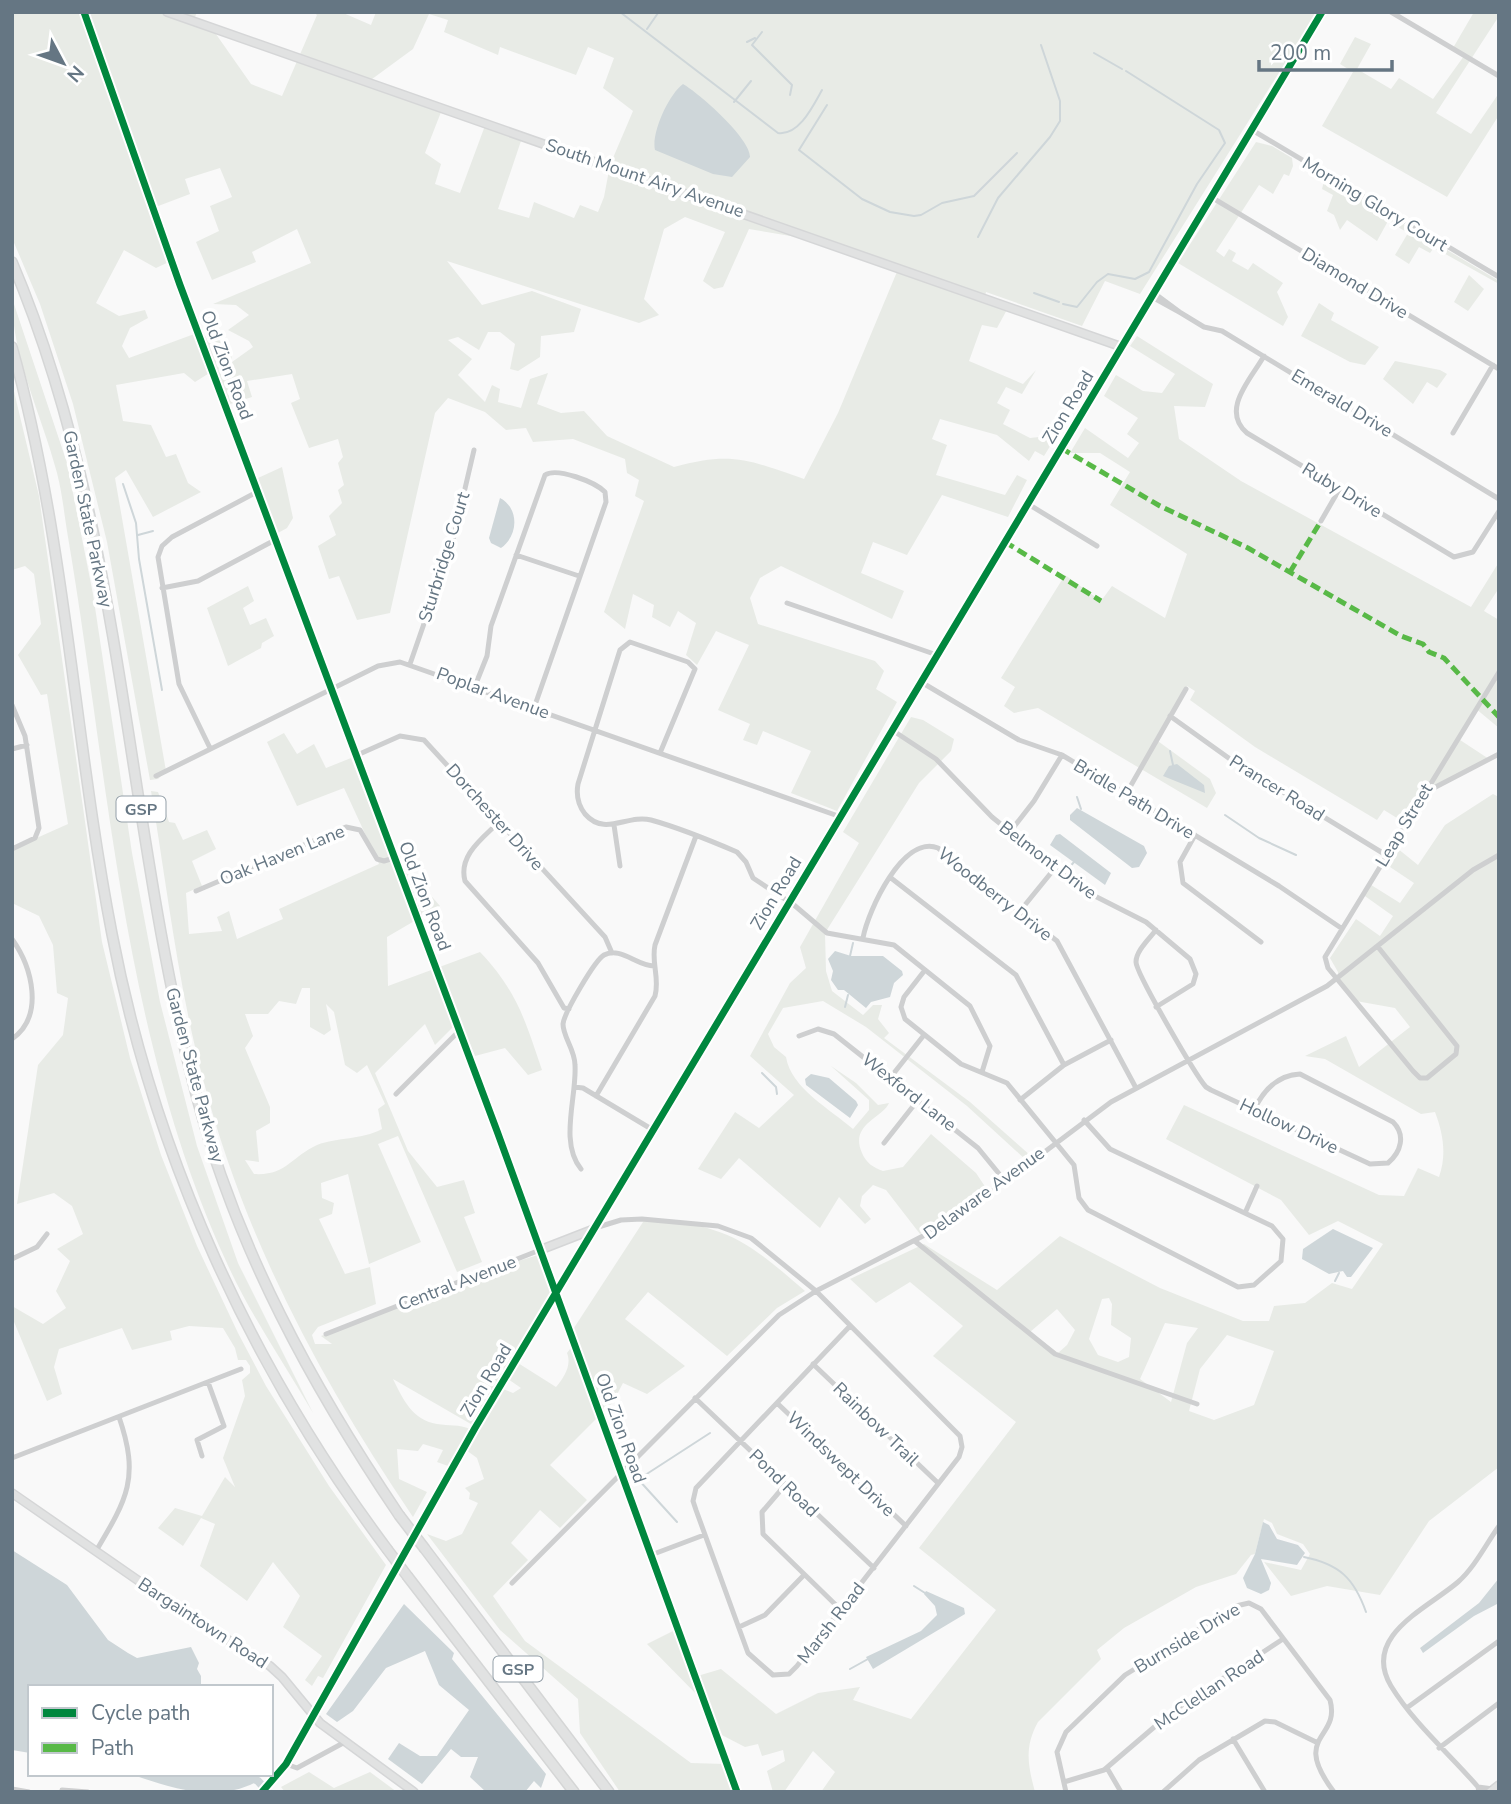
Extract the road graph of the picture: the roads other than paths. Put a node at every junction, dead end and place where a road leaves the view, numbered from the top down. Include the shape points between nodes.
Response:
1 (84, 12) edge
2 (167, 12) edge
3 (1322, 12) edge
4 (1391, 12) edge
5 (1499, 76) edge
6 (1252, 130) junction
7 (1211, 197) junction
8 (12, 262) edge
9 (1499, 277) edge
10 (1153, 295) junction
11 (1122, 346) junction
12 (12, 347) edge
13 (1264, 356) junction
14 (1496, 367) edge
15 (1453, 433) dead end
16 (474, 450) dead end
17 (1340, 488) junction
18 (257, 492) junction
19 (1499, 499) edge
20 (1028, 504) junction
21 (1499, 511) edge
22 (1321, 521) dead end
23 (275, 540) junction
24 (1097, 546) dead end
25 (516, 555) junction
26 (579, 576) junction
27 (162, 588) junction
28 (787, 603) dead end
29 (937, 655) junction
30 (410, 664) junction
31 (1499, 672) edge
32 (921, 681) junction
33 (475, 686) junction
34 (1186, 689) dead end
35 (330, 690) junction
36 (12, 705) edge
37 (534, 708) junction
38 (1170, 716) junction
39 (594, 730) junction
40 (892, 730) junction
41 (27, 745) junction
42 (210, 748) junction
43 (12, 749) edge
44 (660, 753) junction
45 (1499, 754) edge
46 (1062, 755) junction
47 (355, 756) junction
48 (156, 776) dead end
49 (1126, 794) junction
50 (1424, 794) junction
51 (841, 817) junction
52 (500, 821) junction
53 (614, 825) junction
54 (1010, 832) junction
55 (1195, 835) junction
56 (696, 836) junction
57 (12, 849) edge
58 (1386, 855) junction
59 (1499, 855) edge
60 (394, 858) junction
61 (620, 866) dead end
62 (1055, 868) junction
63 (891, 878) junction
64 (196, 891) dead end
65 (790, 902) junction
66 (1020, 911) junction
67 (1341, 928) junction
68 (1156, 930) junction
69 (863, 938) junction
70 (12, 939) edge
71 (1261, 942) dead end
72 (1378, 947) junction
73 (612, 953) junction
74 (654, 966) junction
75 (925, 970) junction
76 (1337, 979) junction
77 (1156, 1007) junction
78 (569, 1009) junction
79 (459, 1031) junction
80 (924, 1035) junction
81 (799, 1036) dead end
82 (12, 1039) edge
83 (1111, 1040) junction
84 (1190, 1060) junction
85 (1064, 1065) junction
86 (982, 1072) junction
87 (890, 1077) junction
88 (574, 1087) junction
89 (1136, 1088) junction
90 (396, 1094) dead end
91 (596, 1096) junction
92 (918, 1100) junction
93 (1020, 1100) junction
94 (1254, 1110) junction
95 (1084, 1120) junction
96 (653, 1130) junction
97 (1055, 1142) junction
98 (884, 1143) dead end
99 (581, 1169) dead end
100 (1005, 1181) junction
101 (1257, 1186) dead end
102 (1245, 1213) junction
103 (595, 1228) junction
104 (47, 1234) dead end
105 (916, 1242) junction
106 (540, 1251) junction
107 (12, 1259) edge
108 (816, 1292) junction
109 (555, 1294) junction
110 (850, 1326) junction
111 (326, 1334) dead end
112 (813, 1364) junction
113 (241, 1369) dead end
114 (208, 1382) junction
115 (695, 1398) junction
116 (777, 1403) junction
117 (1197, 1404) dead end
118 (119, 1417) junction
119 (740, 1441) junction
120 (202, 1456) dead end
121 (12, 1458) edge
122 (621, 1474) junction
123 (938, 1483) junction
124 (786, 1484) junction
125 (12, 1493) edge
126 (906, 1525) junction
127 (1499, 1526) edge
128 (704, 1535) junction
129 (96, 1551) junction
130 (651, 1555) junction
131 (874, 1568) junction
132 (803, 1576) junction
133 (513, 1583) dead end
134 (841, 1610) junction
135 (739, 1627) junction
136 (1283, 1639) junction
137 (1499, 1642) edge
138 (1499, 1703) edge
139 (1408, 1707) junction
140 (314, 1716) junction
141 (1233, 1739) junction
142 (345, 1742) junction
143 (1318, 1743) junction
144 (1439, 1748) junction
145 (286, 1764) junction
146 (1107, 1768) junction
147 (1064, 1782) junction
148 (12, 1789) edge
149 (265, 1789) edge
150 (1494, 1789) edge
151 (62, 1790) edge
152 (1478, 1790) edge
153 (29, 1792) edge
154 (88, 1792) edge
155 (414, 1792) edge
156 (574, 1792) edge
157 (608, 1792) edge
158 (737, 1792) edge
159 (1066, 1792) edge
160 (1121, 1792) edge
161 (1163, 1792) edge
162 (1265, 1792) edge
163 (1334, 1792) edge

1 - 18 street, Old Zion Road
2 - 11 street, South Mount Airy Avenue
3 - 6 street, Zion Road
4 - 5 street
6 - 7 street, Zion Road
6 - 9 street, Morning Glory Court
7 - 10 street, Zion Road
7 - 14 street, Diamond Drive
8 - 157 highway, Garden State Parkway / GSP, bridge via 54,376 84,487 172,989 209,1138 236,1215 318,1389 399,1515
10 - 11 street, Zion Road
10 - 13 street, Emerald Drive
11 - 20 street, Zion Road
12 - 156 highway, Garden State Parkway / GSP, bridge via 43,470 111,933 153,1097 198,1223 248,1330 318,1452
13 - 17 street, Ruby Drive via 1237,400 1239,425
13 - 19 street, Emerald Drive
14 - 15 street
16 - 30 street, Sturbridge Court via 453,540
17 - 21 street, Ruby Drive via 1454,557 1473,552
17 - 22 street
18 - 23 street, Old Zion Road
18 - 27 street via 166,541 158,557
20 - 24 street
20 - 29 street, Zion Road
23 - 27 street via 198,581
23 - 35 street, Old Zion Road
25 - 26 street
25 - 26 street via 543,478 558,472 598,487 606,495
25 - 33 street
26 - 37 street
27 - 42 street via 179,684
28 - 29 street
29 - 32 street, Zion Road
30 - 33 street, Poplar Avenue
30 - 35 street, Poplar Avenue via 386,663
31 - 50 street, Leap Street
32 - 40 street, Zion Road
32 - 46 street, Bridle Path Drive via 1019,740
33 - 37 street, Poplar Avenue
34 - 38 street
35 - 42 street, Poplar Avenue
35 - 47 street, Old Zion Road
36 - 41 street
37 - 39 street, Poplar Avenue
38 - 49 street
38 - 58 street, Prancer Road via 1233,762
39 - 44 street, Poplar Avenue
39 - 44 street via 620,650 626,643 636,642 695,669
39 - 53 street via 577,798 590,819
40 - 51 street, Zion Road
40 - 54 street, Belmont Drive via 942,763
41 - 43 street
41 - 57 street via 39,830 34,838
42 - 48 street, Poplar Avenue
44 - 51 street, Poplar Avenue
45 - 50 street
46 - 49 street, Bridle Path Drive
46 - 54 street
47 - 52 street, Dorchester Drive via 396,737 419,737
47 - 60 street, Old Zion Road
49 - 55 street, Bridle Path Drive
50 - 58 street, Leap Street
51 - 65 street, Zion Road
52 - 73 street, Dorchester Drive via 605,937
52 - 78 street via 468,855 465,881 531,953 564,1008
53 - 56 street via 645,819
53 - 61 street
54 - 62 street, Belmont Drive
55 - 67 street, Bridle Path Drive
55 - 71 street via 1180,862 1183,883
56 - 65 street via 737,852 752,878
56 - 74 street via 656,942
58 - 67 street, Leap Street
59 - 72 street, Delaware Avenue via 1479,865
60 - 64 street, Oak Haven Lane via 377,859 360,830 346,827
60 - 79 street, Old Zion Road
62 - 66 street
62 - 68 street, Belmont Drive via 1099,900
63 - 66 street, Woodberry Drive via 912,850 933,846
63 - 69 street, Woodberry Drive via 870,912
63 - 85 street via 1016,975
65 - 69 street via 829,934
65 - 96 street, Zion Road
66 - 83 street, Woodberry Drive via 1057,941
67 - 76 street, Leap Street via 1324,958
68 - 77 street, Hollow Drive via 1136,961
68 - 77 street, Belmont Drive via 1191,958 1196,974 1189,989
69 - 75 street via 892,944
70 - 82 street via 24,963 33,1000 30,1019
72 - 76 street, Delaware Avenue
72 - 76 street via 1454,1040 1457,1052 1423,1079
73 - 74 street
73 - 78 street via 598,960
74 - 91 street via 655,996
75 - 80 street via 901,1007 905,1019
75 - 86 street via 970,1006 989,1046
76 - 84 street, Delaware Avenue
77 - 84 street, Hollow Drive
78 - 88 street via 563,1024 575,1061
79 - 90 street
79 - 106 street, Old Zion Road
80 - 86 street via 961,1064
80 - 87 street
81 - 87 street, Wexford Lane via 813,1030 830,1031
83 - 85 street
83 - 89 street, Woodberry Drive
84 - 89 street, Delaware Avenue
84 - 94 street, Hollow Drive via 1206,1087
85 - 93 street
86 - 93 street via 1004,1081
87 - 92 street, Wexford Lane
88 - 91 street
88 - 99 street via 571,1151
89 - 95 street, Delaware Avenue
91 - 96 street
92 - 98 street
92 - 100 street, Wexford Lane via 978,1147
93 - 97 street
94 - 94 street, Hollow Drive via 1269,1086 1292,1075 1304,1075 1394,1124 1401,1139 1388,1163 1374,1166
95 - 97 street, Delaware Avenue
95 - 102 street via 1110,1149
96 - 103 street, Zion Road
97 - 100 street, Delaware Avenue
97 - 102 street via 1075,1167 1079,1198 1087,1210 1242,1288 1254,1285 1276,1265 1284,1248 1277,1230
100 - 105 street, Delaware Avenue
101 - 102 street
103 - 106 street, Central Avenue
103 - 108 street, Central Avenue via 638,1219 727,1228 757,1242
103 - 109 street, Zion Road
104 - 107 street via 37,1247
105 - 108 street, Delaware Avenue
105 - 117 street via 1055,1354
106 - 109 street, Old Zion Road
106 - 111 street, Central Avenue
108 - 110 street, Marsh Road
108 - 115 street, Delaware Avenue via 765,1327
109 - 122 street, Old Zion Road
109 - 140 street, Zion Road
110 - 112 street, Marsh Road
110 - 123 street, Marsh Road via 960,1436 959,1457
112 - 116 street, Marsh Road
112 - 123 street, Rainbow Trail
113 - 114 street
114 - 118 street
114 - 120 street via 224,1426 197,1440
115 - 119 street, Pond Road
115 - 122 street, Delaware Avenue
116 - 119 street, Marsh Road
116 - 126 street, Windswept Drive
118 - 121 street
118 - 129 street via 128,1445 128,1490
119 - 124 street, Pond Road
119 - 128 street, Marsh Road via 696,1489 694,1501
122 - 130 street, Old Zion Road
122 - 133 street, Delaware Avenue
123 - 126 street, Marsh Road
124 - 131 street, Pond Road
124 - 132 street via 762,1512 760,1526 770,1543
125 - 129 street, Bargaintown Road
126 - 131 street, Marsh Road
127 - 139 street via 1463,1577 1403,1624 1387,1645 1384,1668
128 - 130 street
128 - 135 street, Marsh Road
129 - 140 street, Bargaintown Road via 270,1666
130 - 158 street, Old Zion Road
131 - 134 street, Marsh Road
132 - 134 street
132 - 135 street via 765,1615
134 - 135 street, Marsh Road via 797,1666 783,1676 773,1675 753,1660
136 - 143 street, Burnside Drive via 1331,1703 1331,1716
136 - 146 street, McClellan Road via 1173,1711
136 - 147 street, Burnside Drive via 1261,1609 1242,1604 1132,1671 1060,1740 1058,1756
137 - 139 street
138 - 144 street
139 - 144 street
140 - 142 street, Bargaintown Road
140 - 145 street, Zion Road
141 - 143 street via 1271,1720
141 - 161 street via 1199,1760
141 - 162 street
142 - 145 street via 298,1768
142 - 155 street, Bargaintown Road
143 - 163 street via 1316,1766
144 - 152 street
145 - 149 street, Zion Road
146 - 147 street, McClellan Road
146 - 160 street
147 - 159 street, Burnside Drive
148 - 153 street
150 - 152 street
151 - 154 street

